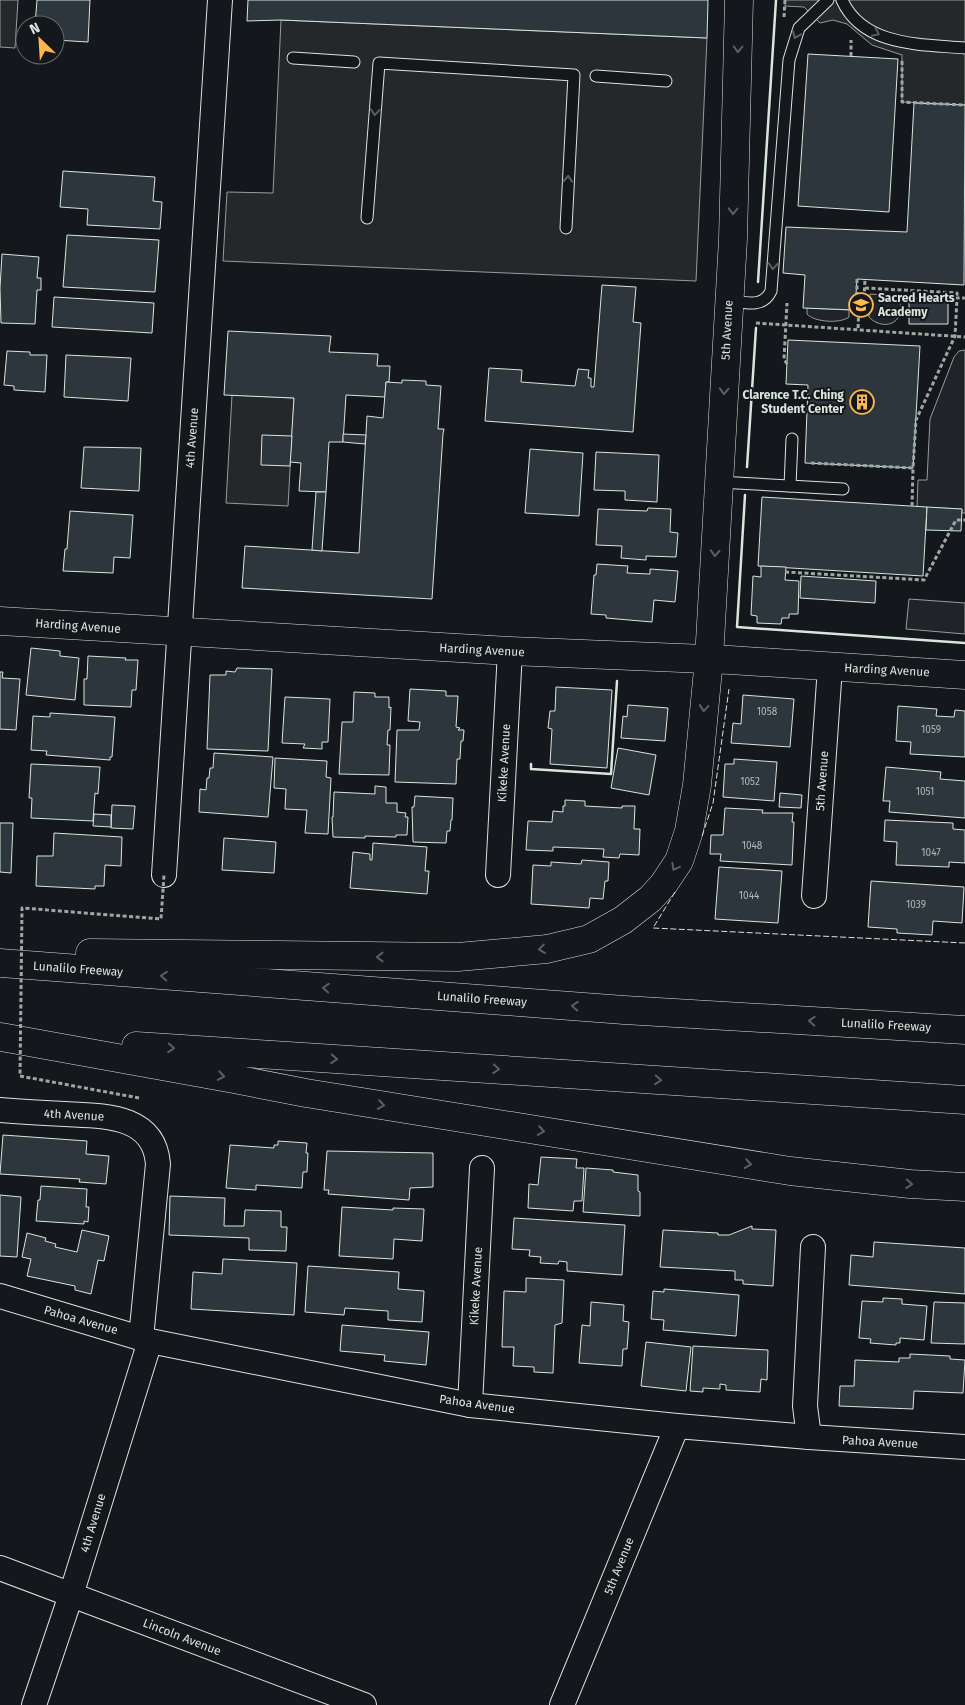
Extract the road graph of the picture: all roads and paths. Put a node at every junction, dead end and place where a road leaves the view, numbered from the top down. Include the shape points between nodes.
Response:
1 (220, 0) edge
2 (739, 0) edge
3 (828, 0) edge
4 (842, 0) edge
5 (965, 48) edge
6 (902, 55) dead end
7 (293, 58) dead end
8 (354, 62) dead end
9 (596, 76) dead end
10 (666, 81) dead end
11 (965, 105) edge
12 (367, 218) dead end
13 (566, 228) dead end
14 (857, 279) dead end
15 (865, 280) dead end
16 (865, 288) junction
17 (957, 298) junction
18 (965, 298) edge
19 (788, 299) dead end
20 (728, 300) junction
21 (860, 302) junction
22 (751, 323) dead end
23 (786, 325) junction
24 (858, 330) junction
25 (955, 336) junction
26 (965, 337) edge
27 (787, 364) dead end
28 (792, 439) dead end
29 (812, 463) dead end
30 (913, 468) junction
31 (719, 482) junction
32 (790, 486) junction
33 (843, 488) dead end
34 (912, 506) dead end
35 (965, 520) edge
36 (785, 572) dead end
37 (0, 621) edge
38 (178, 632) junction
39 (510, 651) junction
40 (709, 659) junction
41 (830, 667) junction
42 (965, 675) edge
43 (164, 875) joint
44 (498, 875) dead end
45 (814, 896) dead end
46 (0, 954) edge
47 (0, 963) edge
48 (965, 1030) edge
49 (0, 1037) edge
50 (138, 1098) dead end
51 (965, 1100) edge
52 (0, 1110) edge
53 (482, 1168) dead end
54 (965, 1187) edge
55 (813, 1247) dead end
56 (0, 1296) edge
57 (145, 1339) junction
58 (470, 1405) junction
59 (676, 1426) junction
60 (809, 1437) junction
61 (965, 1447) edge
62 (0, 1568) edge
63 (71, 1595) junction
64 (34, 1705) edge
65 (364, 1705) edge
66 (562, 1705) edge

1 - 38 street, 4th Avenue
2 -> 20 main road, 5th Avenue via 733,239
3 -> 20 lane via 799,28 788,60 771,291 762,302 755,304
4 -> 5 lane via 851,16 862,26 888,39
6 - 11 path via 902,102
7 - 8 lane
9 - 10 lane
13 -> 12 lane via 574,75 379,63
14 - 21 path
15 - 16 path
16 - 17 path via 957,293
16 - 21 path
17 - 18 path
17 - 25 path
19 - 23 path
20 -> 31 main road, 5th Avenue
21 - 24 path
22 - 23 path
23 - 24 path
23 - 27 path via 784,359
24 - 25 path
25 - 26 path
25 - 30 path via 916,420
28 - 32 lane
29 - 30 path
30 - 34 path
31 - 32 lane
31 -> 40 main road, 5th Avenue
32 - 33 lane
35 - 36 path via 956,520 924,580
37 - 38 main road, Harding Avenue
38 - 39 main road, Harding Avenue
38 - 43 street, 4th Avenue
39 - 40 main road, Harding Avenue
39 - 44 street, Kikeke Avenue
40 - 41 main road, Harding Avenue
40 -> 46 main road, 5th Avenue via 697,784 689,831 679,860 650,899 623,920 589,938 547,949 458,957
41 - 42 main road, Harding Avenue
41 - 45 street, 5th Avenue
43 - 50 path, bridge via 161,920 22,908 20,1076
48 -> 47 main road, Lunalilo Freeway via 624,1010
49 -> 51 main road
49 -> 54 main road via 306,1093 780,1169 851,1179
52 - 57 street, 4th Avenue via 109,1116 134,1125 152,1140 158,1164
53 - 58 street, Kikeke Avenue
55 - 60 street via 805,1406
56 - 57 street, Pahoa Avenue
57 - 58 street, Pahoa Avenue
57 - 63 street, 4th Avenue
58 - 59 street, Pahoa Avenue
59 - 60 street, Pahoa Avenue
59 - 66 street, 5th Avenue
60 - 61 street, Pahoa Avenue
62 - 63 street, Lincoln Avenue
63 - 64 street, 4th Avenue
63 - 65 street, Lincoln Avenue

